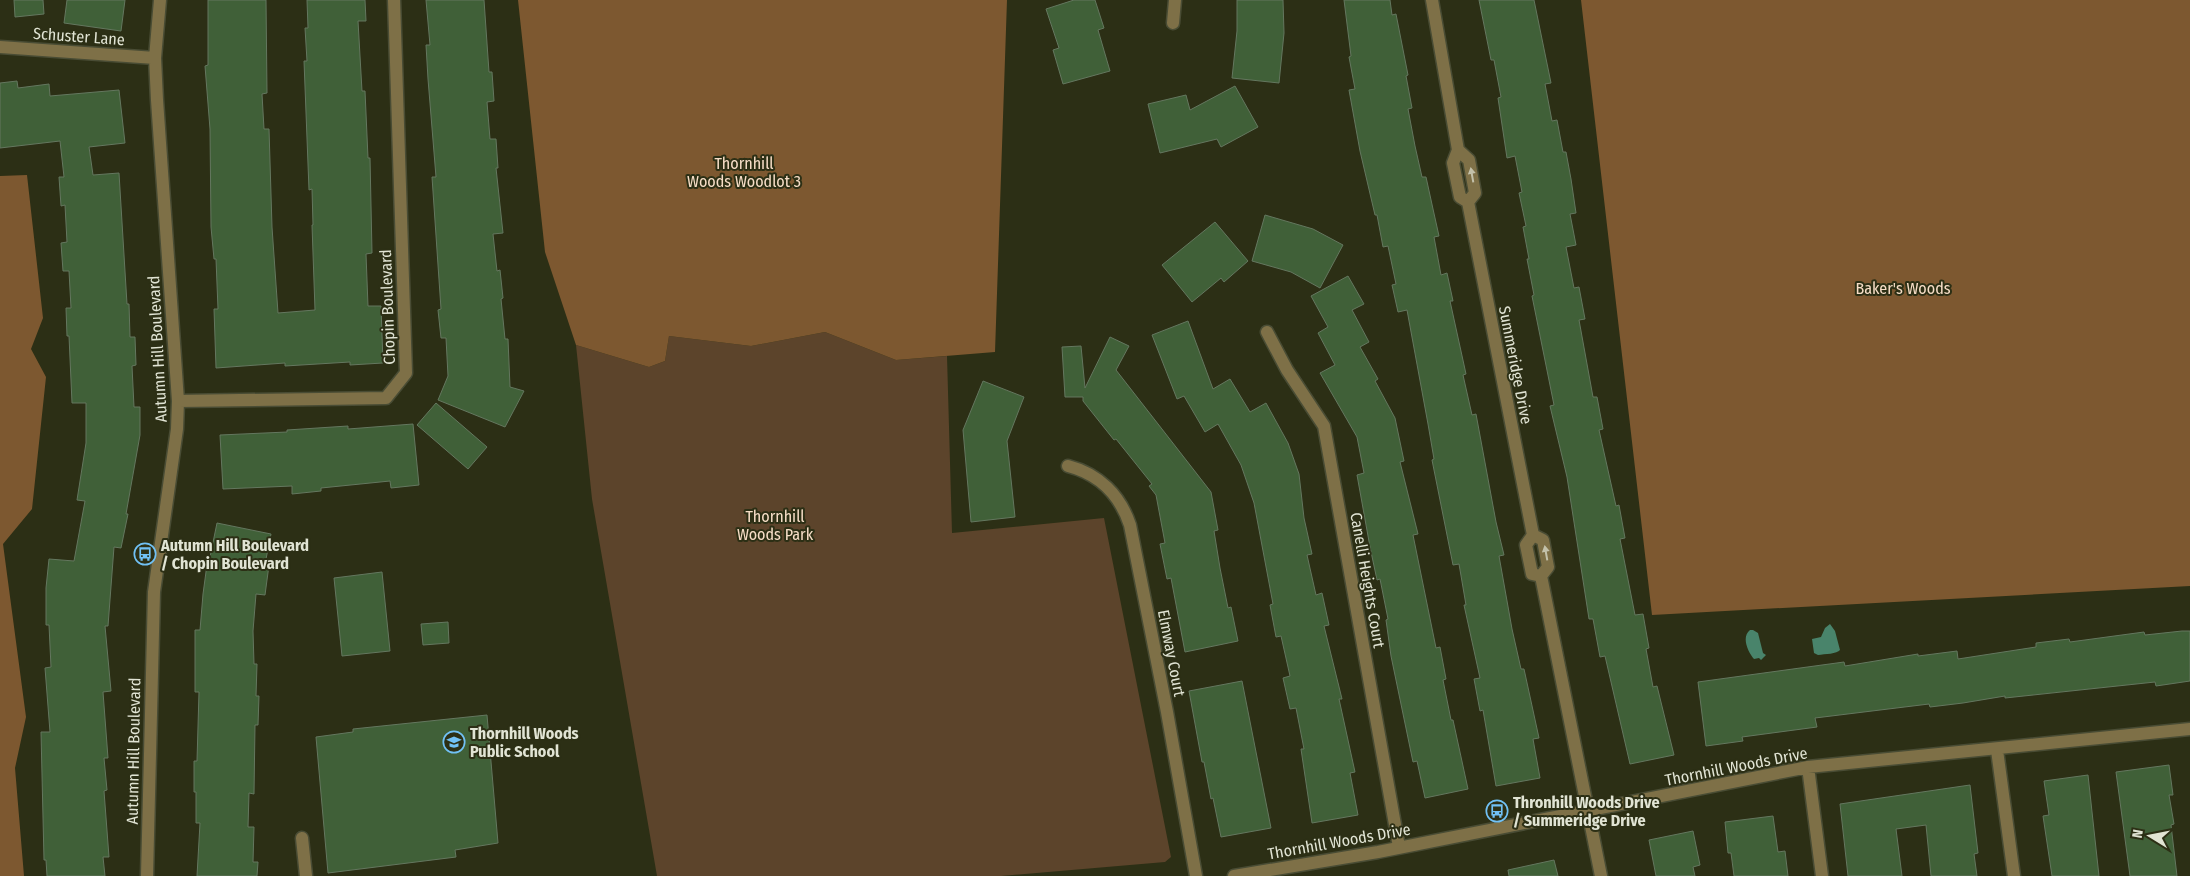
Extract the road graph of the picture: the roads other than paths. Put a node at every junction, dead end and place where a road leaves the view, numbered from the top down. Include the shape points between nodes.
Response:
1 (160, 0) edge
2 (394, 0) edge
3 (1175, 0) edge
4 (1432, 0) edge
5 (1173, 22) dead end
6 (0, 47) edge
7 (155, 58) junction
8 (1267, 332) dead end
9 (178, 401) junction
10 (1068, 466) dead end
11 (2190, 729) edge
12 (1997, 750) junction
13 (1808, 767) junction
14 (1589, 810) junction
15 (302, 838) dead end
16 (1399, 847) junction
17 (147, 876) edge
18 (306, 876) edge
19 (1196, 876) edge
20 (1234, 876) edge
21 (1601, 876) edge
22 (1822, 876) edge
23 (2014, 876) edge

1 - 7 street, Autumn Hill Boulevard
2 - 9 street, Chopin Boulevard via 406,373 386,398
3 - 5 street
4 - 14 street, Summeridge Drive via 1458,150 1453,163 1460,197 1468,202 1533,534 1526,545 1532,574 1541,576
6 - 7 street, Schuster Lane
7 - 9 street, Autumn Hill Boulevard
8 - 16 street, Canelli Heights Court via 1287,370 1324,426
9 - 17 street, Autumn Hill Boulevard via 154,592
10 - 19 street, Elmway Court via 1089,474 1107,487 1121,504 1130,525
11 - 12 street, Thornhill Woods Drive
12 - 13 street, Thornhill Woods Drive
12 - 23 street
13 - 14 street, Thornhill Woods Drive
13 - 22 street
14 - 16 street, Thornhill Woods Drive
14 - 21 street, Summeridge Drive
15 - 18 street
16 - 20 street, Thornhill Woods Drive

